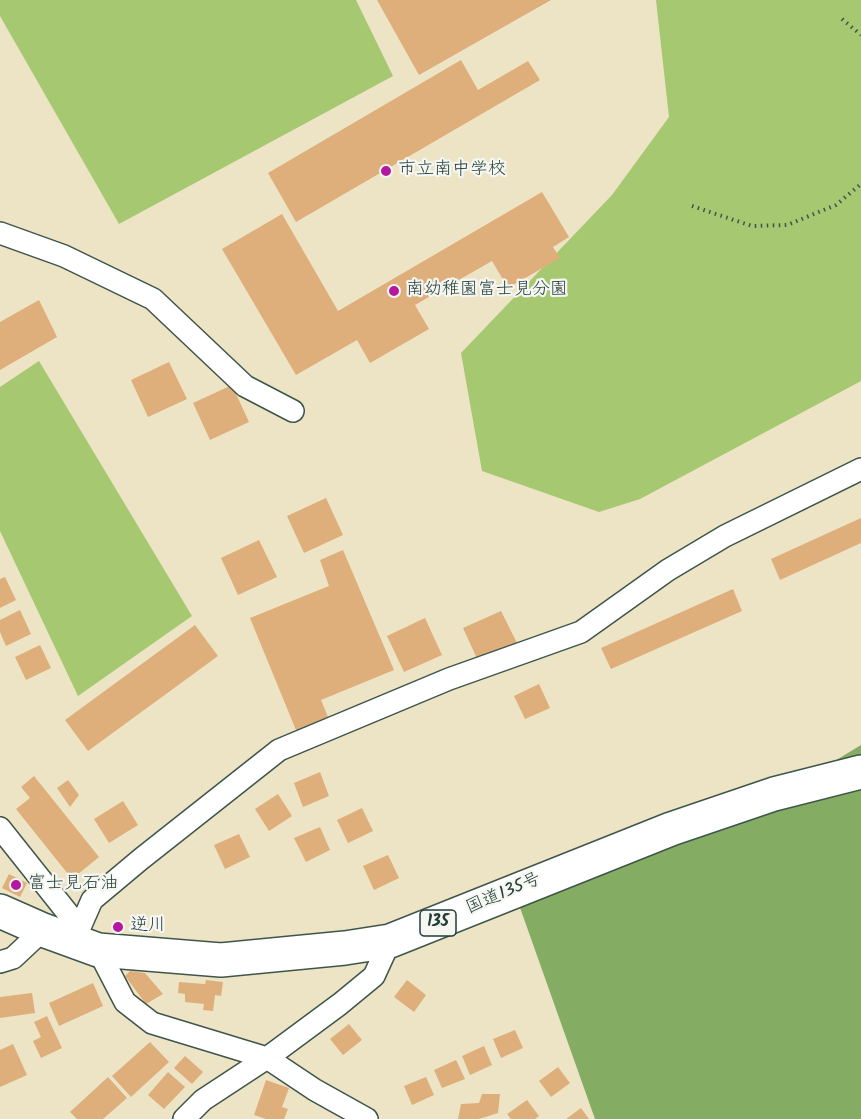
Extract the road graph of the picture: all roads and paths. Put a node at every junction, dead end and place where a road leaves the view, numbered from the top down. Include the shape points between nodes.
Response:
1 (842, 18) dead end
2 (861, 35) edge
3 (861, 183) edge
4 (692, 206) dead end
5 (0, 233) edge
6 (293, 411) dead end
7 (861, 469) edge
8 (861, 772) edge
9 (0, 828) edge
10 (0, 911) edge
11 (43, 930) junction
12 (390, 941) junction
13 (86, 945) junction
14 (0, 962) edge
15 (267, 1058) junction
16 (184, 1119) edge
17 (367, 1119) edge

1 - 2 path
3 - 4 path via 836,205 787,225 753,226
5 - 6 street via 64,256 153,300 245,386
7 - 13 street via 725,536 668,570 581,632 449,680 279,750 92,900
8 - 12 highway, 国道135号 / 135 via 774,794 671,829
9 - 13 street via 70,916
10 - 11 highway, 国道135号 / 135
11 - 13 highway, 国道135号 / 135
11 - 14 street via 13,958
12 - 13 highway, 国道135号 / 135 via 221,960
12 - 15 street via 374,976
13 - 15 street via 125,1002 152,1023
15 - 16 street via 203,1100
15 - 17 street

